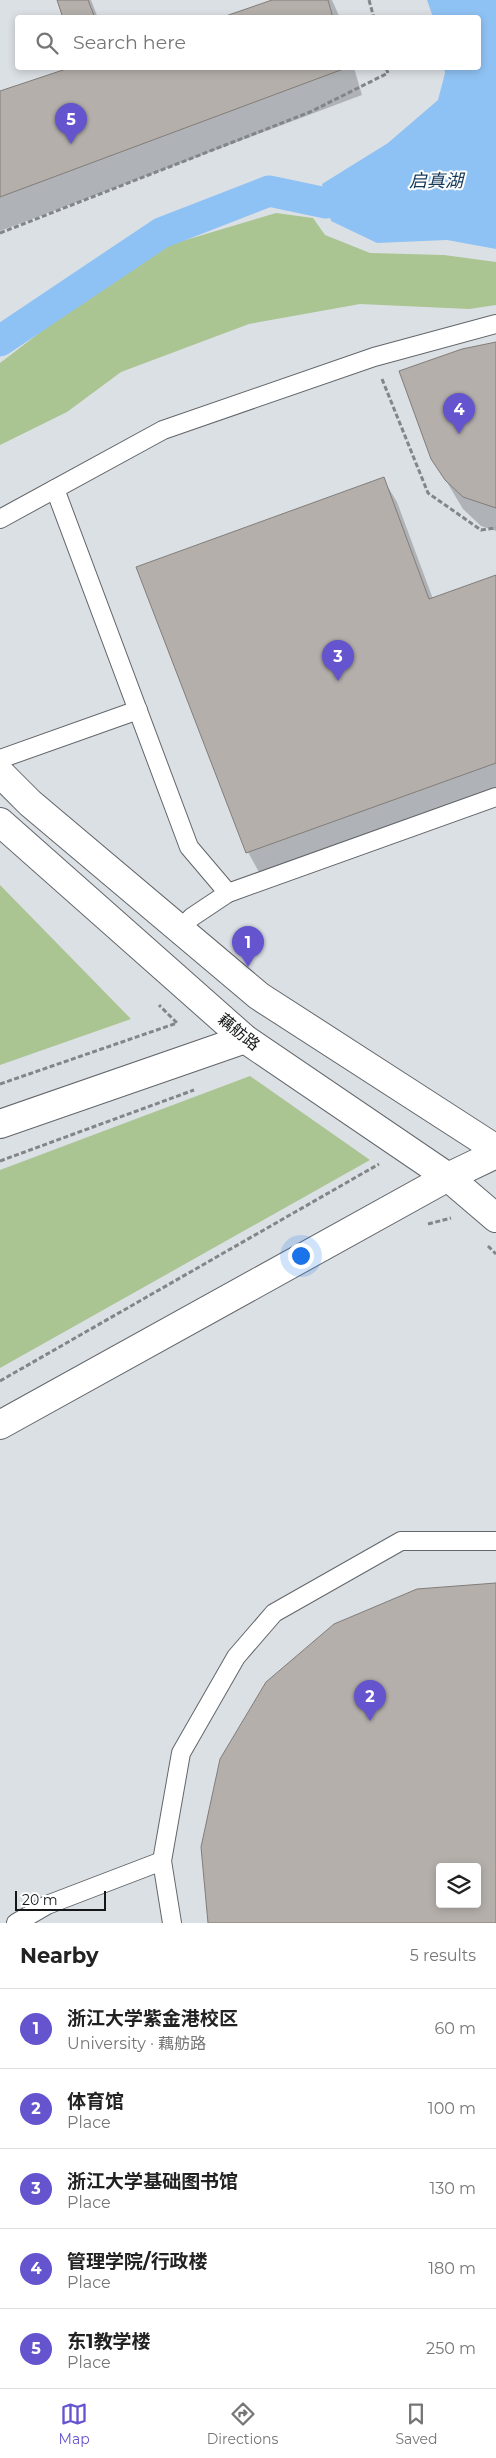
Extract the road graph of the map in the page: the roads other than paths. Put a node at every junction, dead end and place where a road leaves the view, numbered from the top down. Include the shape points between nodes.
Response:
1 (496, 324) edge
2 (55, 489) junction
3 (0, 519) edge
4 (138, 710) junction
5 (0, 759) edge
6 (0, 773) edge
7 (496, 796) edge
8 (0, 822) edge
9 (228, 893) junction
10 (180, 929) junction
11 (245, 1039) junction
12 (0, 1124) edge
13 (496, 1149) edge
14 (496, 1154) edge
15 (448, 1177) junction
16 (496, 1218) edge
17 (0, 1425) edge
18 (496, 1541) edge
19 (162, 1861) junction
20 (16, 1923) edge
21 (172, 1923) edge

1 - 2 lane via 374,357 163,430
2 - 3 lane
2 - 4 lane
4 - 5 lane
4 - 9 lane via 189,847
6 - 10 street via 30,803
7 - 9 lane
8 - 11 street, 藕舫路
9 - 10 lane
10 - 13 street via 259,996
11 - 12 street
11 - 15 street, 藕舫路
14 - 15 street
15 - 16 street, 藕舫路
15 - 17 street
18 - 19 lane via 401,1541 274,1613 236,1657 181,1753
19 - 20 lane via 47,1905
19 - 21 lane

